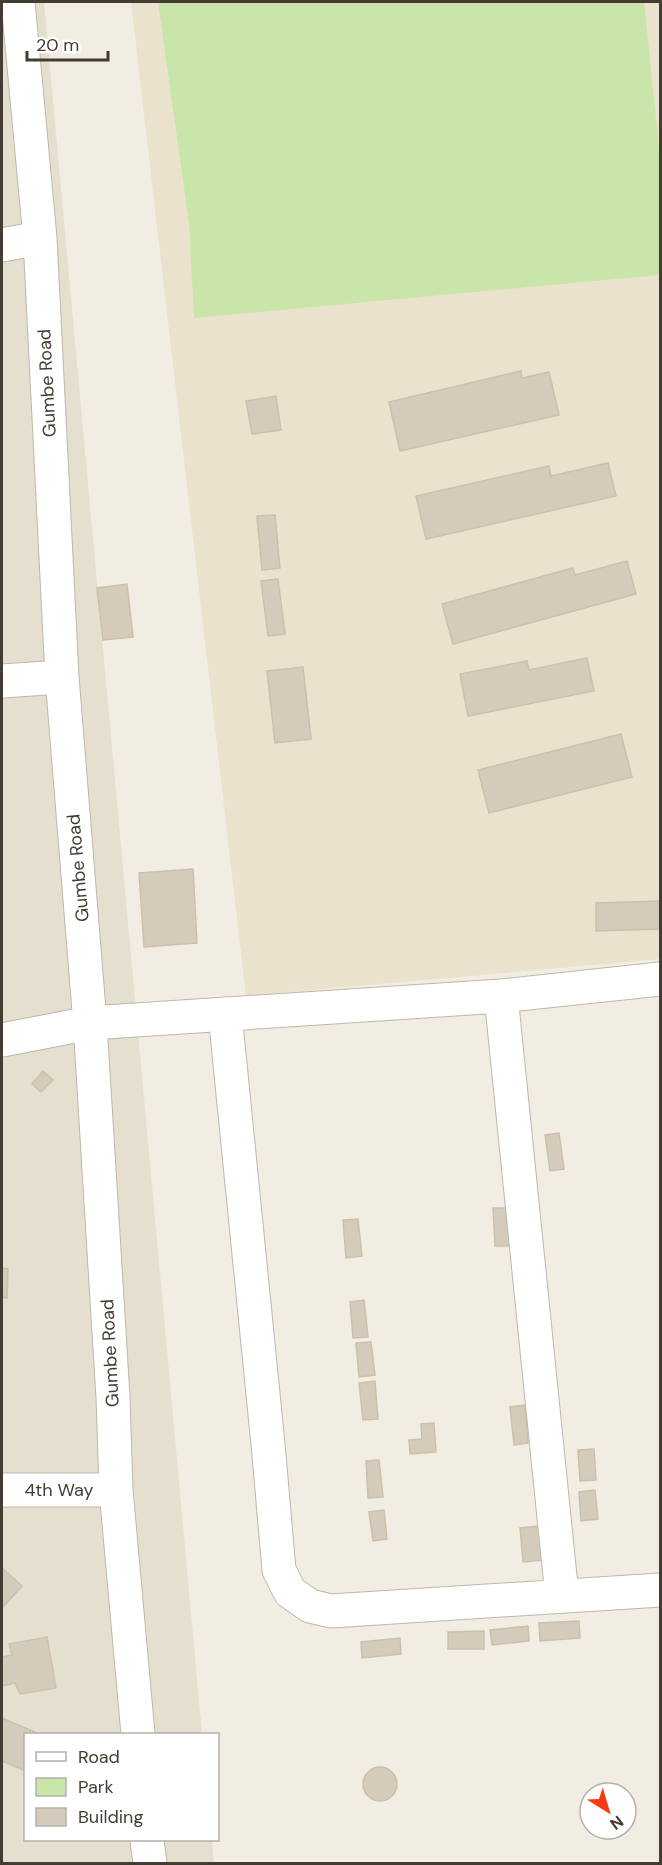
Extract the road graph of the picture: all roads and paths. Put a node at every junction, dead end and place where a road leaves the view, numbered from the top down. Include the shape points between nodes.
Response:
1 (18, 2) edge
2 (40, 238) junction
3 (2, 245) edge
4 (62, 677) junction
5 (2, 681) edge
6 (660, 979) edge
7 (501, 996) junction
8 (225, 1014) junction
9 (90, 1023) junction
10 (2, 1040) edge
11 (2, 1490) edge
12 (116, 1490) junction
13 (660, 1590) edge
14 (562, 1596) junction
15 (138, 1733) edge
16 (147, 1841) edge
17 (150, 1863) edge

1 - 2 street, Gumbe Road
2 - 3 street
2 - 4 street, Gumbe Road
4 - 5 street
4 - 9 street, Gumbe Road
6 - 7 street
7 - 8 street
7 - 14 street
8 - 9 street
8 - 14 street via 279,1570 290,1592 310,1606 331,1611
9 - 10 street
9 - 12 street, Gumbe Road
11 - 12 street, 4th Way
12 - 15 street, Gumbe Road
13 - 14 street
16 - 17 street

